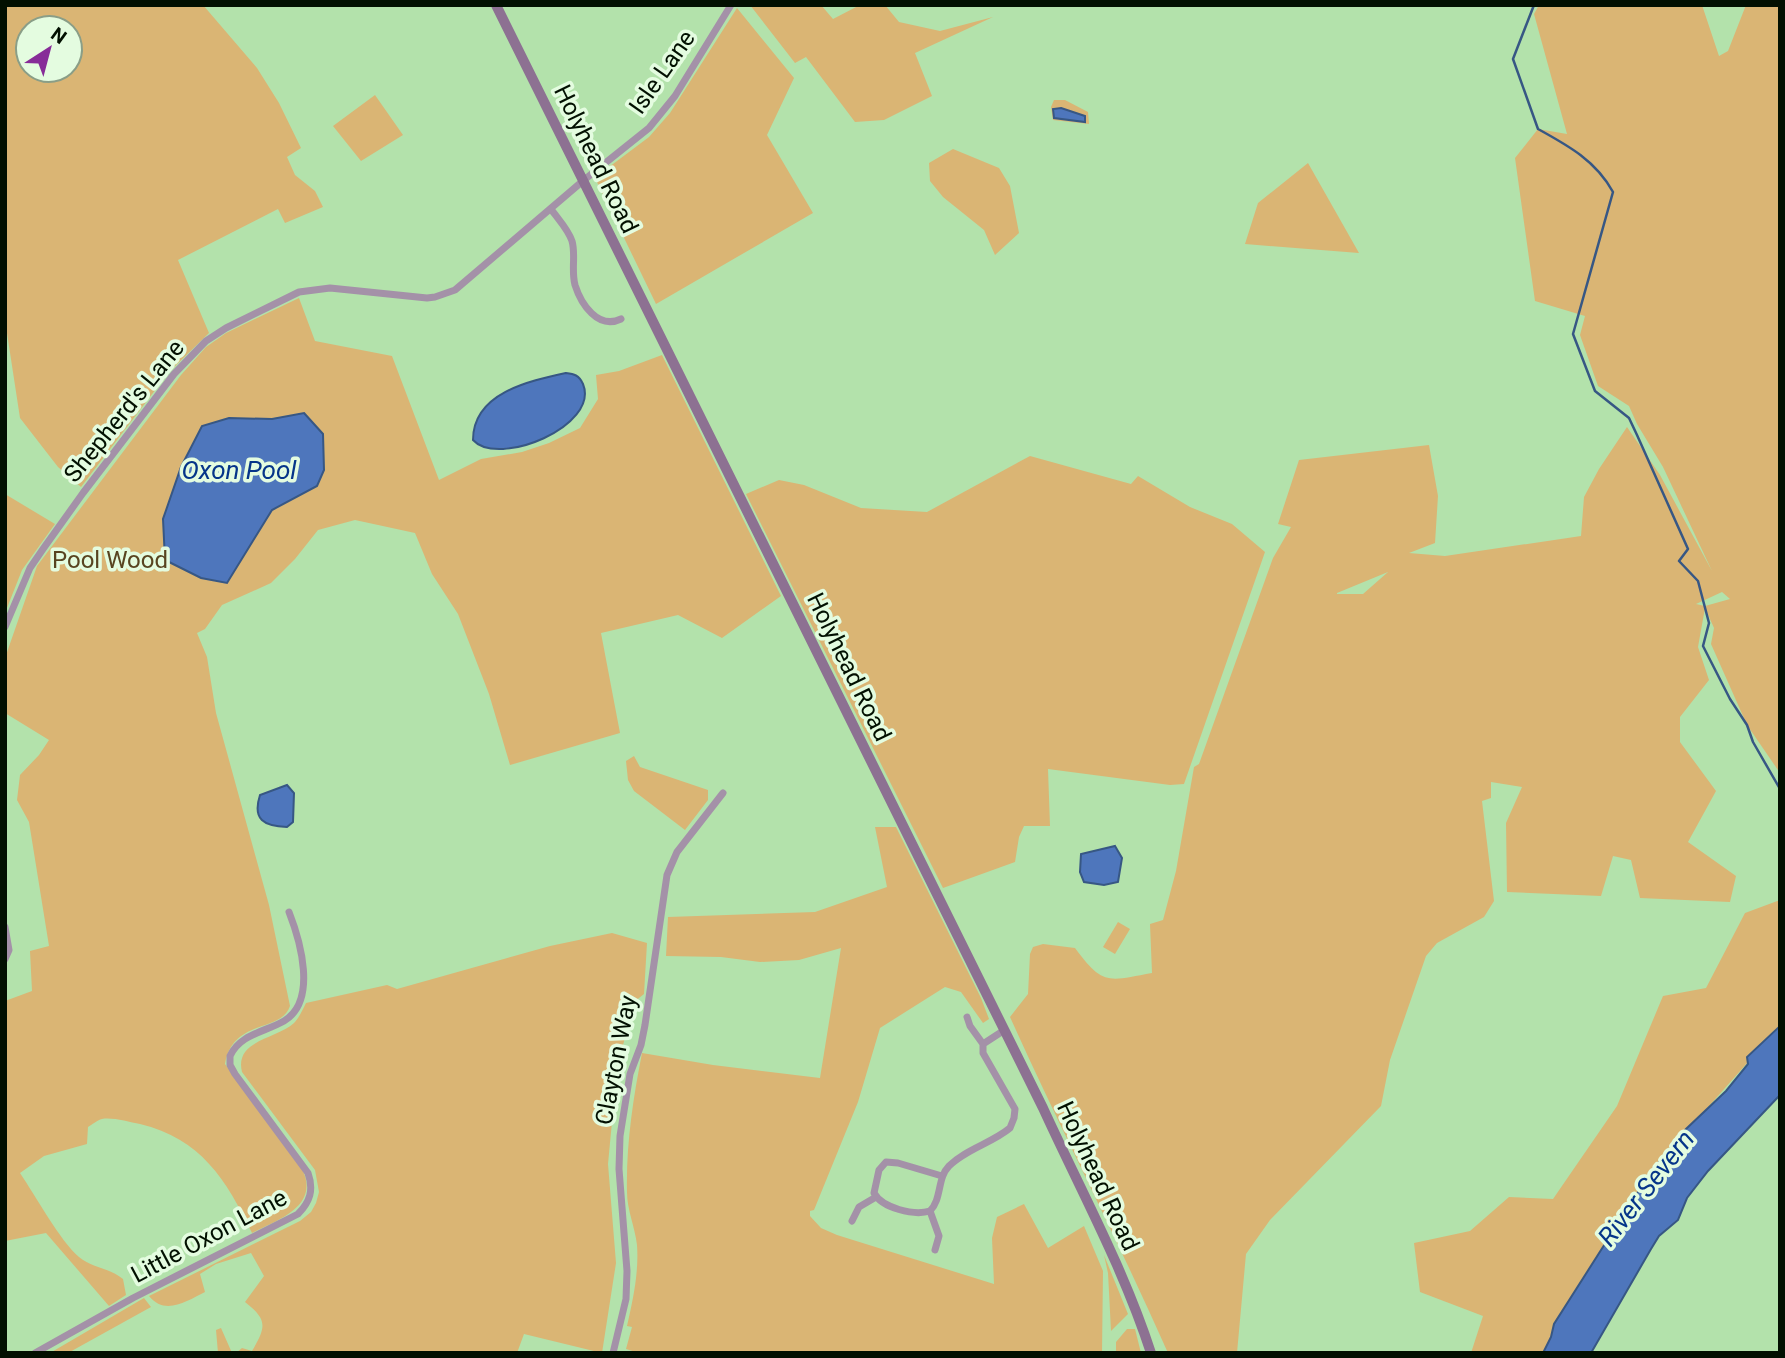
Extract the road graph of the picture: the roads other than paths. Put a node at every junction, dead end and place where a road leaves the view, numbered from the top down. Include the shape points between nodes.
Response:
1 (496, 5) edge
2 (731, 5) edge
3 (584, 180) junction
4 (551, 209) junction
5 (618, 333) dead end
6 (5, 627) edge
7 (723, 793) dead end
8 (289, 912) dead end
9 (5, 928) edge
10 (5, 959) edge
11 (967, 1017) dead end
12 (1003, 1031) junction
13 (983, 1044) junction
14 (942, 1176) junction
15 (876, 1197) junction
16 (930, 1211) junction
17 (852, 1222) dead end
18 (936, 1250) dead end
19 (34, 1353) edge
20 (613, 1353) edge
21 (1151, 1353) edge

1 - 3 main road, Holyhead Road
2 - 3 street, Isle Lane via 675,96 649,128
3 - 4 street, Shepherd's Lane
3 - 12 main road, Holyhead Road
4 - 5 street via 571,239 575,284 583,300 594,316 617,321
4 - 6 street, Shepherd's Lane via 446,294 426,298 330,288 299,292 206,341 174,374 50,539 30,568
7 - 20 street, Clayton Way via 677,852 667,875 645,1025 630,1074 622,1125 619,1169 626,1298
8 - 19 street, Little Oxon Lane via 303,954 297,1008 287,1019 241,1041 230,1056 230,1065 308,1173 312,1188 308,1202 298,1214
9 - 10 street via 9,950
11 - 13 street
12 - 13 street
12 - 21 main road, Holyhead Road via 1116,1261
13 - 14 street via 983,1053 1013,1105 1013,1123 957,1160
14 - 15 street via 886,1162 879,1170
14 - 16 street
15 - 16 street via 888,1205 919,1213
15 - 17 street via 859,1207
16 - 18 street via 939,1236

